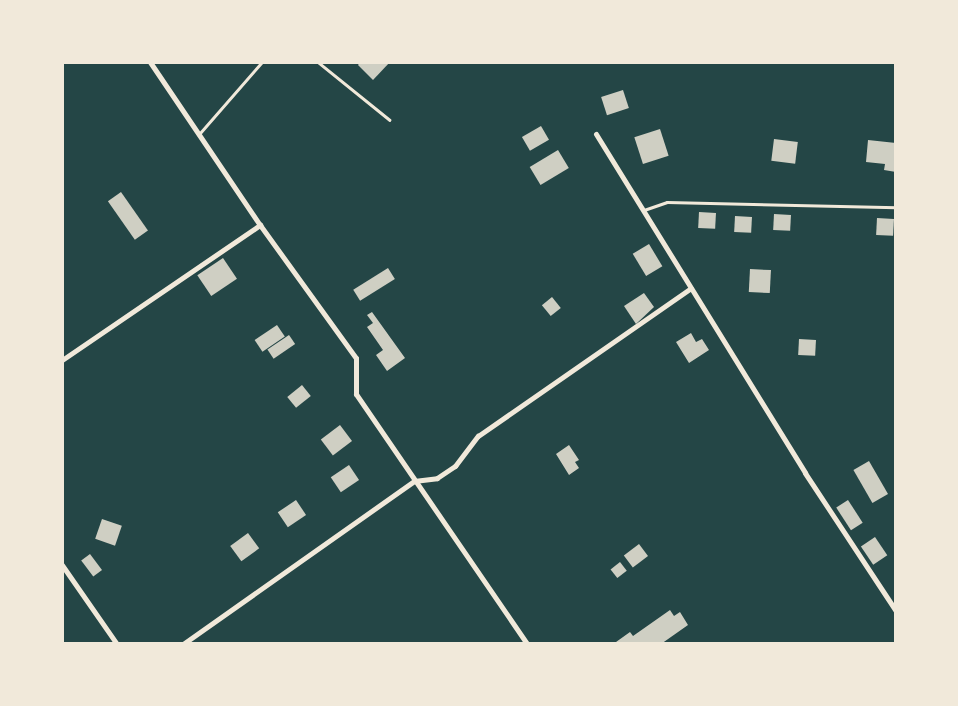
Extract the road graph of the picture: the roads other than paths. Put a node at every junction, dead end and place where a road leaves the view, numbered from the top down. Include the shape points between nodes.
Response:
1 (150, 62) edge
2 (262, 62) edge
3 (318, 62) edge
4 (390, 120) dead end
5 (199, 134) junction
6 (596, 134) dead end
7 (896, 207) edge
8 (644, 210) junction
9 (260, 225) junction
10 (692, 288) junction
11 (62, 360) edge
12 (414, 481) junction
13 (62, 565) edge
14 (896, 612) edge
15 (117, 644) edge
16 (183, 644) edge
17 (528, 644) edge

1 - 5 street
2 - 5 lane
3 - 4 lane
5 - 9 street
6 - 8 street
7 - 8 lane via 667,202
8 - 10 street
9 - 11 street
9 - 12 street via 356,358 356,394
10 - 12 street via 478,436 455,466 437,478
10 - 14 street
12 - 16 street
12 - 17 street
13 - 15 street

